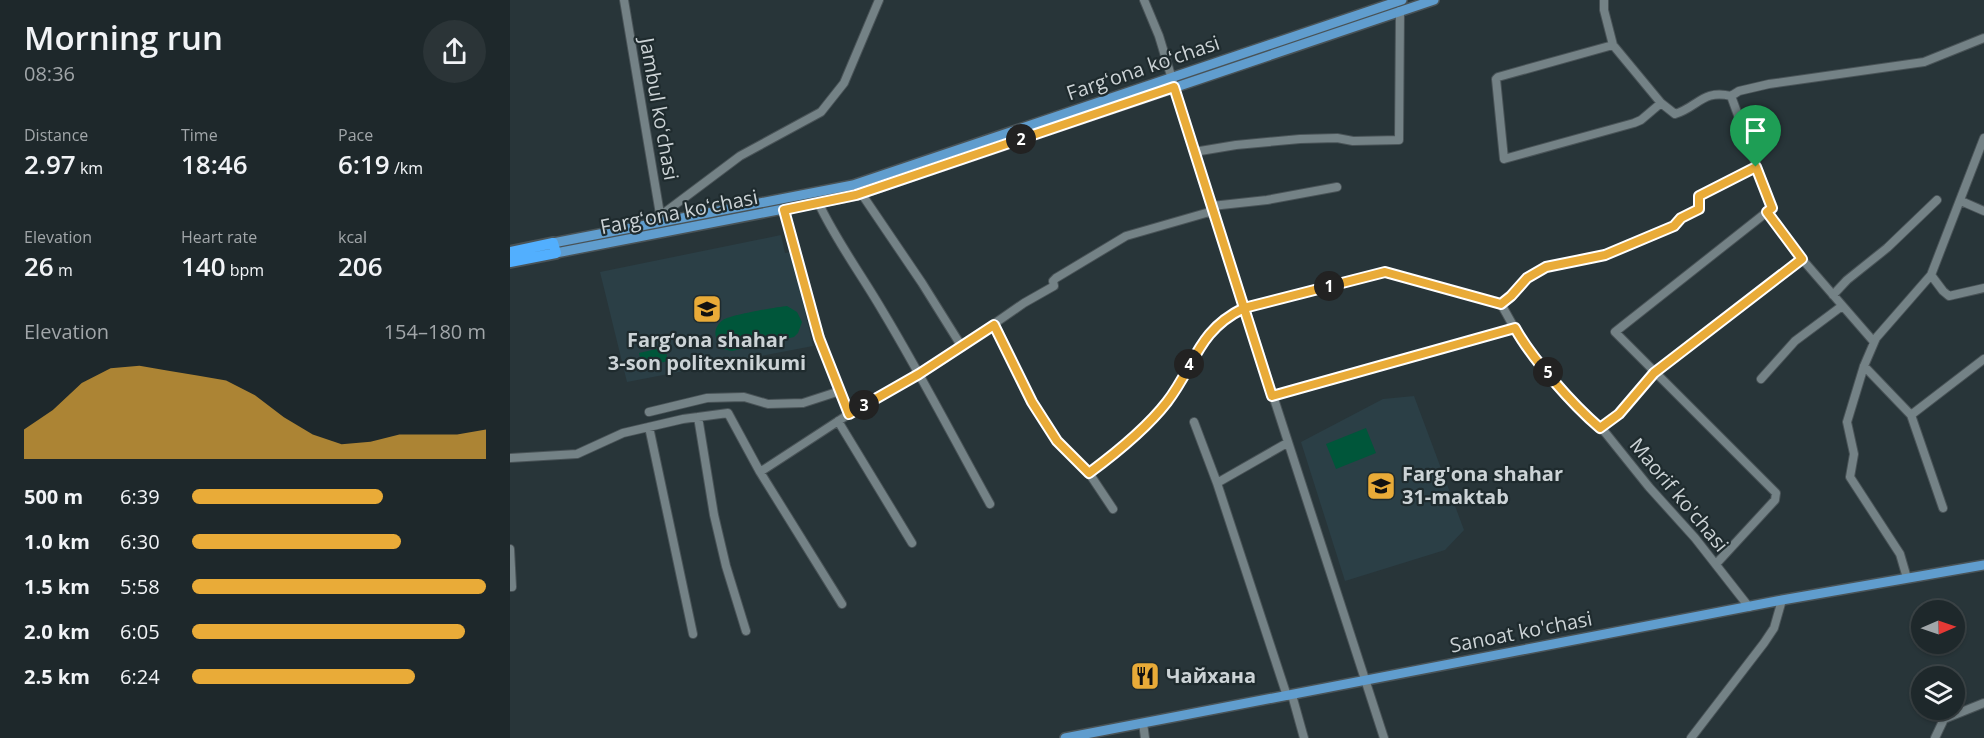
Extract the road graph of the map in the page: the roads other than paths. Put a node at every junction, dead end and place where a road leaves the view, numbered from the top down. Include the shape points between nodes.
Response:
1 (624, 0) edge
2 (879, 0) edge
3 (1144, 0) edge
4 (1402, 0) edge
5 (1434, 0) edge
6 (1604, 0) edge
7 (1400, 11) junction
8 (1984, 38) edge
9 (1613, 45) junction
10 (1172, 82) junction
11 (1731, 96) junction
12 (1661, 103) junction
13 (1984, 138) edge
14 (1194, 152) junction
15 (1756, 167) junction
16 (1337, 187) dead end
17 (861, 194) junction
18 (1937, 200) dead end
19 (1961, 201) junction
20 (819, 204) junction
21 (1212, 208) junction
22 (784, 210) junction
23 (1984, 211) edge
24 (1767, 212) junction
25 (661, 220) junction
26 (555, 248) junction
27 (510, 252) edge
28 (1802, 259) junction
29 (510, 262) edge
30 (1932, 275) junction
31 (1984, 288) edge
32 (1833, 295) junction
33 (1501, 304) junction
34 (1842, 306) junction
35 (1244, 308) junction
36 (994, 325) junction
37 (1515, 328) junction
38 (1874, 342) junction
39 (962, 347) junction
40 (1984, 359) edge
41 (1864, 366) junction
42 (1654, 373) junction
43 (919, 374) junction
44 (1761, 379) dead end
45 (840, 391) junction
46 (1272, 396) junction
47 (649, 412) dead end
48 (849, 414) junction
49 (1911, 415) junction
50 (698, 417) junction
51 (838, 421) junction
52 (1194, 422) dead end
53 (649, 427) junction
54 (1600, 428) junction
55 (1287, 443) junction
56 (510, 458) edge
57 (760, 472) junction
58 (1089, 473) junction
59 (1217, 483) junction
60 (990, 504) dead end
61 (1943, 508) dead end
62 (1113, 509) dead end
63 (912, 543) dead end
64 (510, 549) edge
65 (1716, 564) junction
66 (1984, 564) edge
67 (1907, 578) junction
68 (510, 586) edge
69 (1782, 600) junction
70 (842, 604) dead end
71 (1749, 607) junction
72 (746, 631) dead end
73 (693, 634) dead end
74 (1365, 679) junction
75 (1289, 696) junction
76 (1984, 702) edge
77 (1143, 723) junction
78 (1065, 738) edge
79 (1145, 738) edge
80 (1304, 738) edge
81 (1384, 738) edge
82 (1692, 738) edge
83 (1935, 738) edge

1 - 25 street, Jambul koʻchasi
2 - 25 street via 844,83 821,112 740,156
3 - 10 street
4 - 10 main road, Fargʻona koʻchasi
5 - 7 main road, Fargʻona koʻchasi
6 - 9 street
7 - 10 main road, Fargʻona koʻchasi
7 - 14 street via 1399,140 1300,139
8 - 11 street via 1924,62 1769,84
9 - 12 street
9 - 12 street via 1498,76 1504,159 1634,123
10 - 14 street
10 - 17 main road, Fargʻona koʻchasi
10 - 25 main road, Fargʻona koʻchasi via 853,185
11 - 12 street via 1709,95 1675,114
11 - 15 street
13 - 19 street
14 - 21 street
15 - 24 street via 1772,208
15 - 33 street via 1699,196 1699,209 1674,226 1605,255 1546,267 1527,278
16 - 21 street
17 - 20 main road, Fargʻona koʻchasi
17 - 39 street
18 - 32 street
19 - 23 street
19 - 30 street
20 - 22 main road, Fargʻona koʻchasi
20 - 43 street via 834,236
21 - 35 street
21 - 36 street via 1126,236 1056,278 1054,286
22 - 26 main road, Fargʻona koʻchasi
22 - 45 street via 819,338
24 - 28 street
24 - 42 street via 1615,332
25 - 26 main road, Fargʻona koʻchasi
26 - 27 highway, Fargʻona koʻchasi
26 - 29 highway, Fargʻona koʻchasi
28 - 32 street
28 - 42 street
30 - 31 street via 1949,296
30 - 38 street
32 - 34 street
33 - 35 street via 1385,272
33 - 37 street, Maorif ko'chasi
34 - 38 street
34 - 44 street via 1795,341
35 - 46 street
35 - 58 street via 1210,332 1155,416
36 - 39 street
36 - 58 street via 1032,402 1057,441
37 - 46 street
37 - 54 street, Maorif ko'chasi via 1551,376
38 - 41 street
39 - 43 street
40 - 49 street
41 - 49 street
41 - 67 street via 1847,422 1854,454 1850,477 1900,554
42 - 54 street via 1619,414
42 - 65 street via 1776,493 1775,500
43 - 48 street
43 - 60 street
45 - 47 street via 803,403 706,398
45 - 48 street
46 - 55 street
48 - 51 street
49 - 61 street
50 - 53 street
50 - 57 street via 728,413
50 - 72 street via 726,566
51 - 57 street
51 - 63 street
52 - 59 street
53 - 56 street via 623,433 577,454
53 - 73 street
54 - 65 street, Maorif ko'chasi
55 - 59 street
55 - 74 street
57 - 70 street
58 - 62 street
59 - 75 street
64 - 68 street
65 - 71 street, Maorif ko'chasi
66 - 67 main road, Sanoat ko'chasi
67 - 69 main road, Sanoat ko'chasi
69 - 71 main road, Sanoat ko'chasi
69 - 82 street via 1764,643
71 - 74 main road, Sanoat ko'chasi
74 - 75 main road, Sanoat ko'chasi
74 - 81 street
75 - 77 main road, Sanoat ko'chasi
75 - 80 street
76 - 83 street via 1944,719
77 - 78 main road, Sanoat ko'chasi
77 - 79 street

